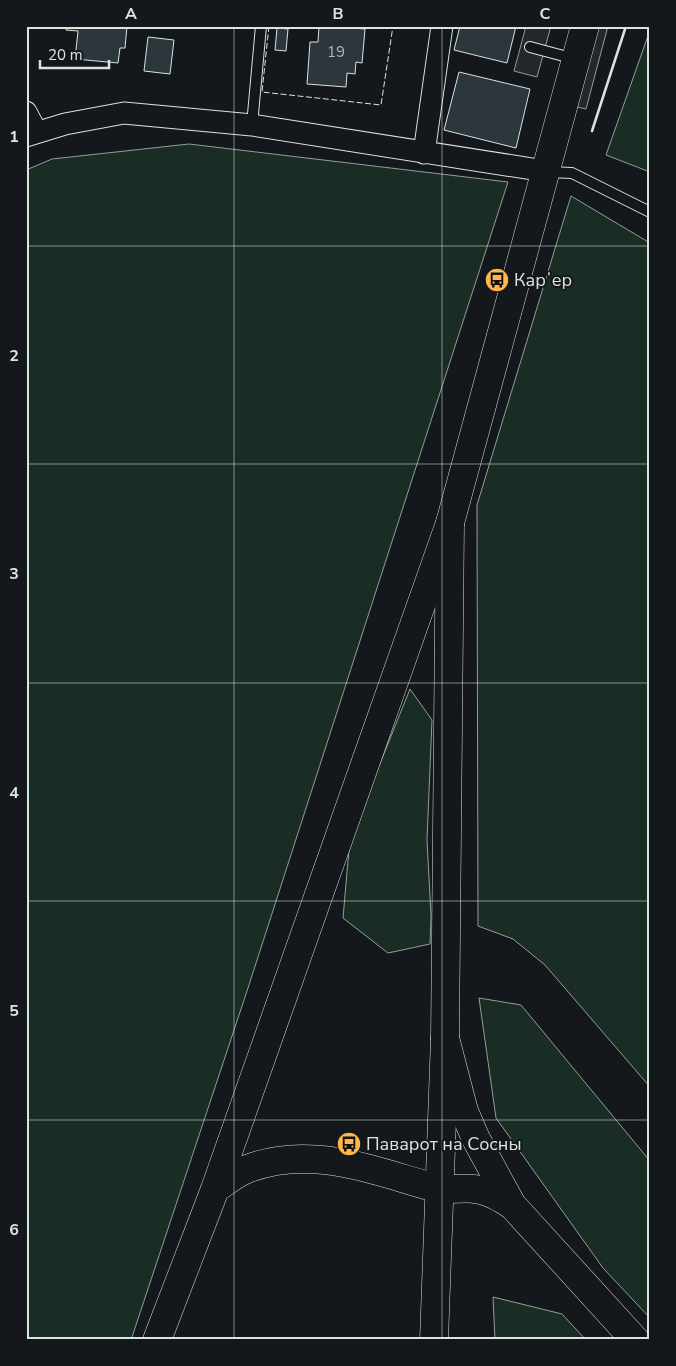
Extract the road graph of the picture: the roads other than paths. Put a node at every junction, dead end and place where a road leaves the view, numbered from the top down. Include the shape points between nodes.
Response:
1 (261, 26) edge
2 (442, 26) edge
3 (586, 26) edge
4 (530, 48) dead end
5 (576, 59) junction
6 (26, 112) edge
7 (252, 125) junction
8 (31, 134) edge
9 (424, 152) junction
10 (545, 171) junction
11 (650, 212) edge
12 (450, 523) junction
13 (444, 1038) junction
14 (439, 1188) junction
15 (215, 1189) junction
16 (512, 1205) junction
17 (157, 1340) edge
18 (434, 1340) edge
19 (634, 1340) edge

1 - 7 lane
2 - 9 street
3 - 5 main road
4 - 5 lane
5 - 10 main road
6 - 8 street
7 - 8 street via 124,113
7 - 9 street
9 - 10 street
10 - 11 lane via 572,173
10 - 12 main road
12 - 13 main road
12 - 15 main road
13 - 14 main road
13 - 16 main road via 464,1111
14 - 15 main road via 347,1162 292,1159 270,1161 245,1170
14 - 16 main road via 475,1189 492,1193
14 - 18 main road
15 - 17 main road
16 - 19 main road

